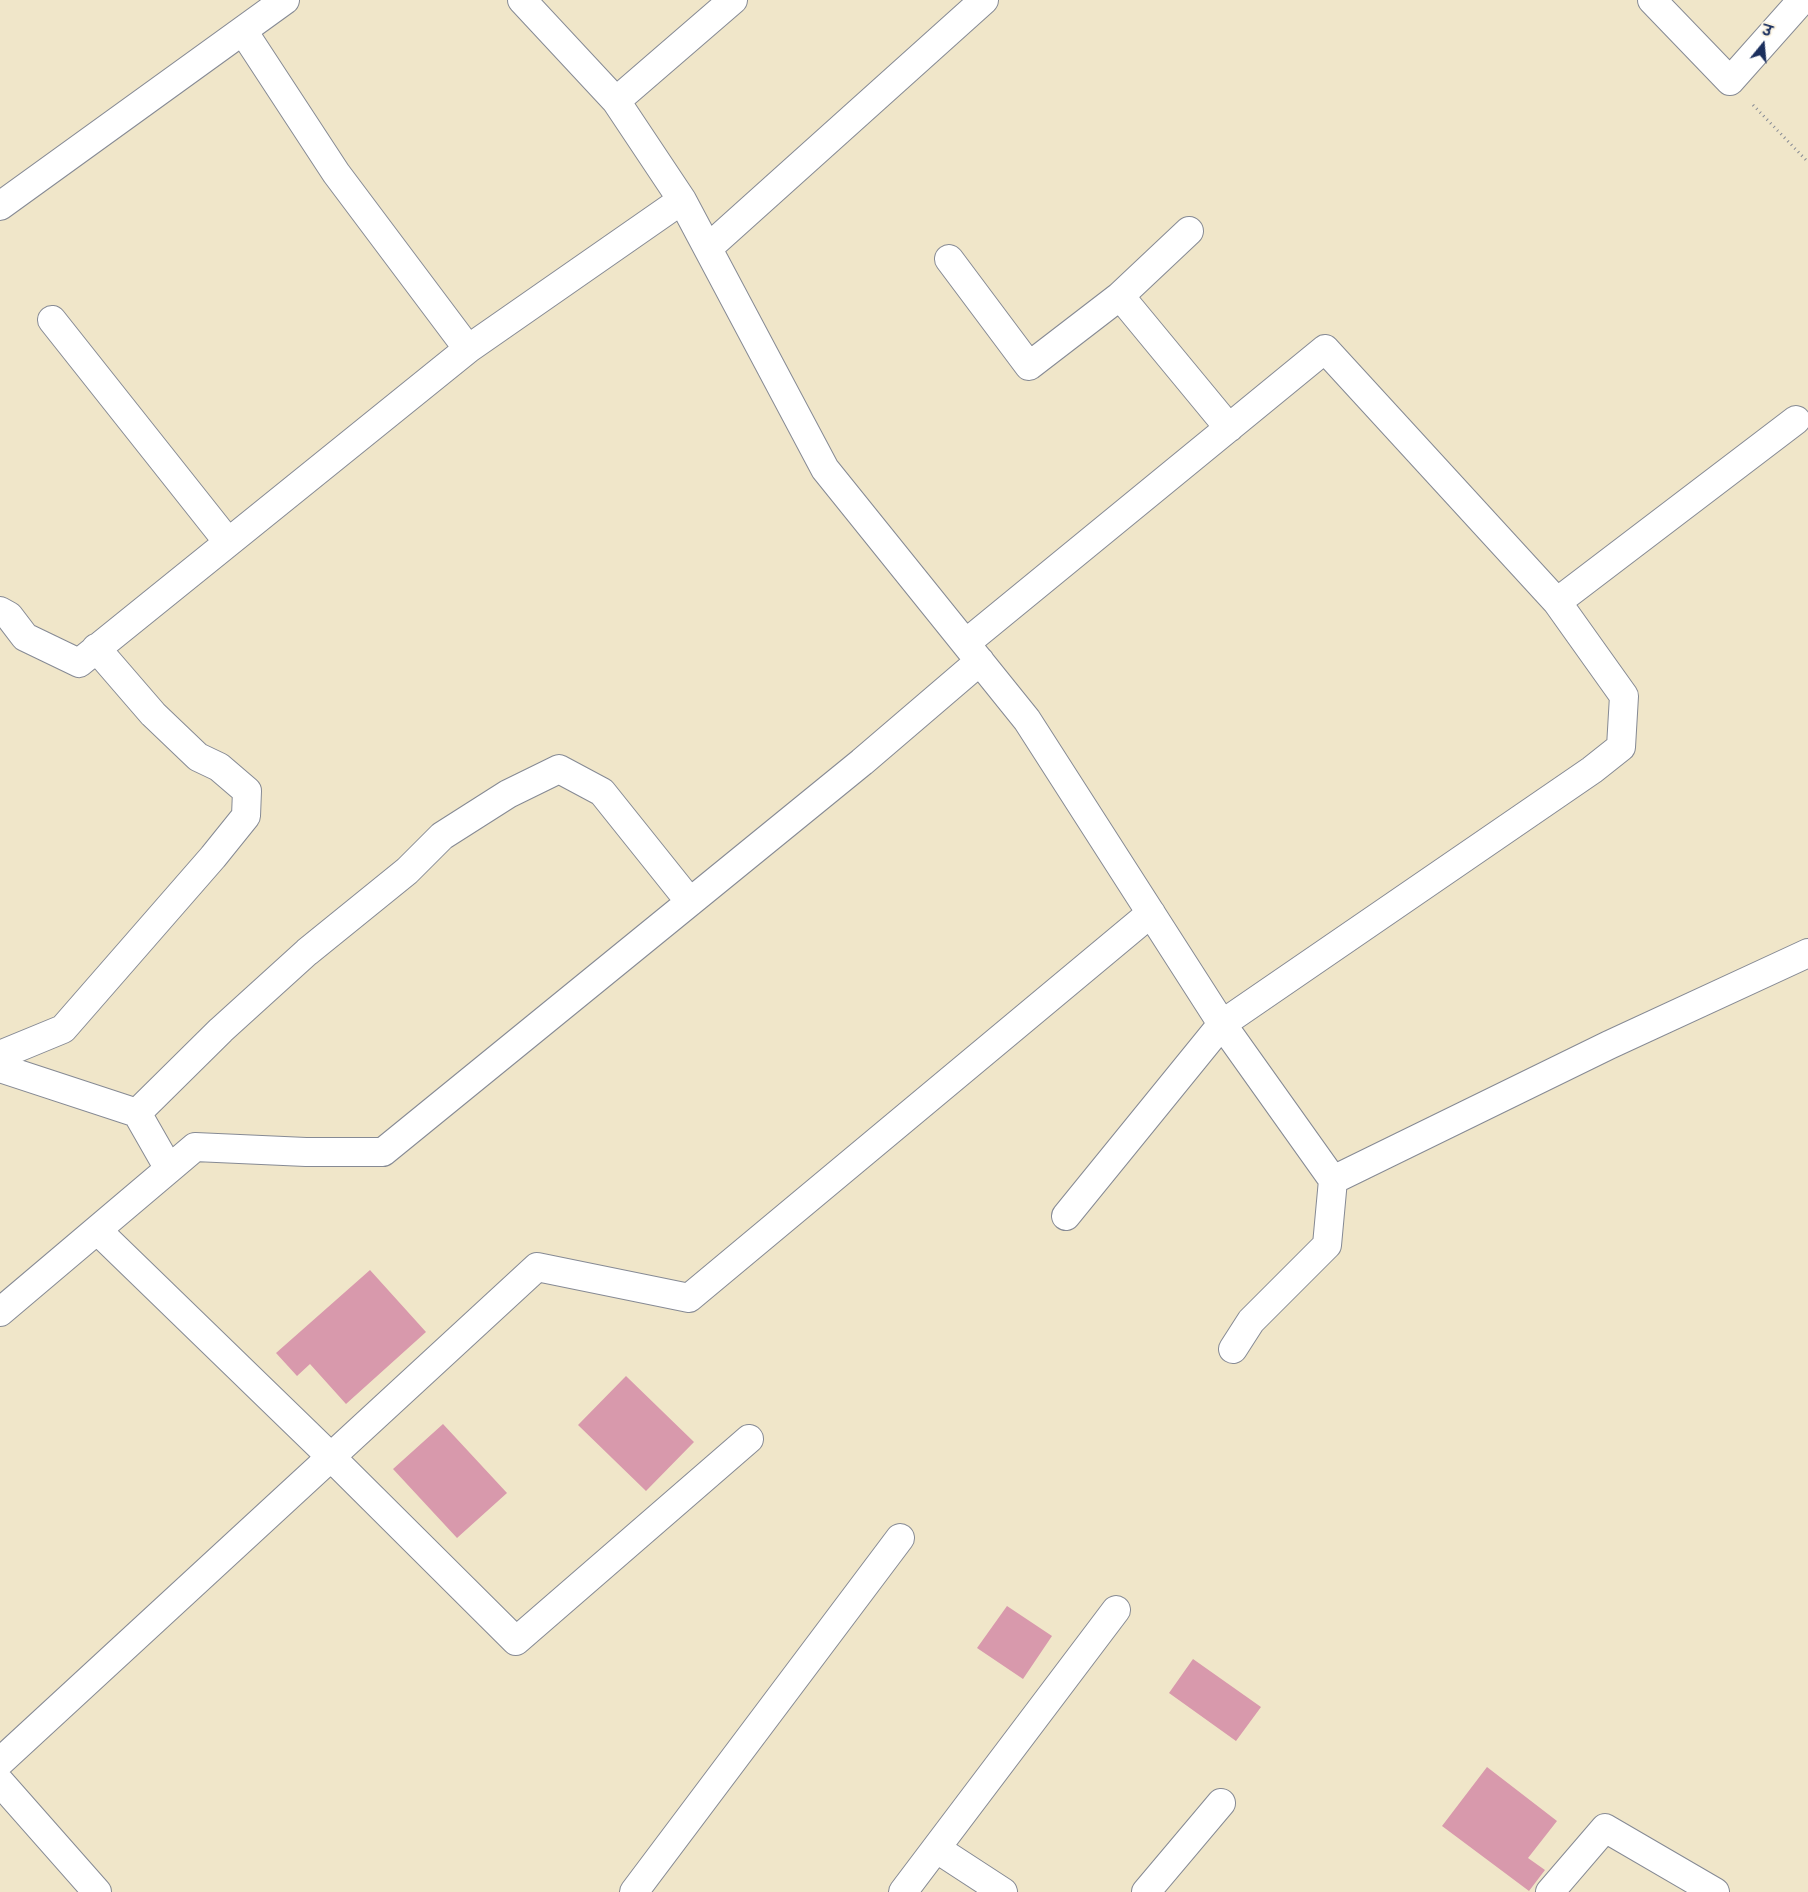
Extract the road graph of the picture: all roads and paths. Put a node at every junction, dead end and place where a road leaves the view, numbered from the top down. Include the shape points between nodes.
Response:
1 (285, 0) edge
2 (522, 0) edge
3 (733, 0) edge
4 (984, 0) edge
5 (1652, 0) edge
6 (1802, 0) edge
7 (243, 31) junction
8 (1730, 81) junction
9 (616, 101) junction
10 (1808, 162) edge
11 (682, 200) junction
12 (0, 206) edge
13 (1189, 230) dead end
14 (708, 248) junction
15 (949, 259) dead end
16 (1120, 296) junction
17 (52, 320) dead end
18 (468, 349) junction
19 (1804, 421) edge
20 (1229, 428) junction
21 (228, 542) junction
22 (1557, 602) junction
23 (0, 611) edge
24 (96, 648) junction
25 (973, 652) junction
26 (690, 902) junction
27 (1151, 913) junction
28 (1808, 953) edge
29 (1222, 1024) junction
30 (0, 1055) edge
31 (0, 1068) edge
32 (137, 1113) junction
33 (169, 1169) junction
34 (1333, 1180) junction
35 (1066, 1216) dead end
36 (97, 1230) junction
37 (0, 1312) edge
38 (1233, 1349) dead end
39 (749, 1439) dead end
40 (331, 1457) junction
41 (900, 1538) dead end
42 (1116, 1610) dead end
43 (0, 1762) edge
44 (0, 1782) edge
45 (1222, 1803) dead end
46 (937, 1849) junction
47 (97, 1892) edge
48 (634, 1892) edge
49 (903, 1892) edge
50 (1003, 1892) edge
51 (1146, 1892) edge
52 (1550, 1892) edge
53 (1715, 1892) edge

1 - 7 street
2 - 9 street
3 - 9 street
4 - 14 street
5 - 8 street
6 - 8 street
7 - 12 street
7 - 18 street via 336,172
8 - 10 path
9 - 11 street
11 - 14 street
11 - 18 street
13 - 16 street
14 - 25 street via 825,469
15 - 16 street via 1029,366
16 - 20 street
17 - 21 street
18 - 21 street
19 - 22 street
20 - 22 street via 1326,349
20 - 25 street
21 - 24 street
22 - 29 street via 1624,696 1622,747
23 - 24 street via 9,616 25,636 79,663
24 - 30 street via 153,714 198,758 219,767 248,790 246,816 63,1029
25 - 26 street
25 - 27 street via 1027,720
26 - 32 street via 602,792 559,769 508,794 442,836 406,871 221,1030
26 - 33 street via 383,1152 195,1146
27 - 29 street
27 - 40 street via 690,1298 537,1267
28 - 34 street via 1609,1045
29 - 34 street
29 - 35 street
31 - 32 street
32 - 33 street
33 - 36 street
34 - 38 street via 1327,1245 1251,1321
36 - 37 street
36 - 40 street
39 - 40 street via 516,1640
40 - 43 street
41 - 48 street
42 - 46 street
44 - 47 street
45 - 51 street
46 - 49 street
46 - 50 street
52 - 53 street via 1605,1828

